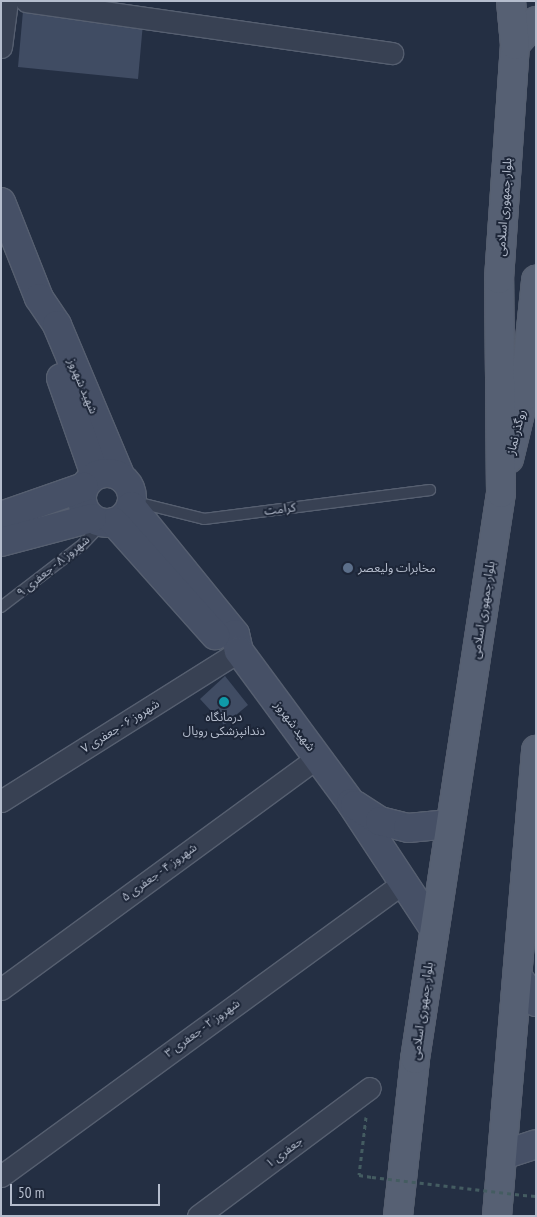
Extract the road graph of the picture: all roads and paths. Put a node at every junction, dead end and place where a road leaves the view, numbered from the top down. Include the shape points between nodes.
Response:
1 (7, 1) edge
2 (26, 1) edge
3 (511, 1) edge
4 (536, 21) edge
5 (515, 45) junction
6 (1, 47) edge
7 (392, 53) dead end
8 (1, 202) edge
9 (536, 280) edge
10 (430, 490) dead end
11 (501, 493) junction
12 (109, 501) junction
13 (1, 516) edge
14 (1, 542) edge
15 (1, 607) edge
16 (239, 651) junction
17 (536, 750) edge
18 (318, 757) junction
19 (1, 801) edge
20 (351, 803) junction
21 (450, 824) junction
22 (404, 882) junction
23 (434, 929) junction
24 (518, 977) junction
25 (1, 989) edge
26 (536, 1002) edge
27 (370, 1088) joint
28 (536, 1144) edge
29 (503, 1155) junction
30 (1, 1176) edge
31 (536, 1196) edge
32 (198, 1216) edge
33 (398, 1216) edge
34 (497, 1216) edge

1 - 6 street
2 - 7 street
3 - 5 main road, بلوار جمهوری اسلامی
4 - 5 main road
5 - 11 main road, بلوار جمهوری اسلامی via 499,280
8 - 12 street, شهید شهروز via 39,298 42,326
9 - 11 main road, روگذر نماز via 524,397
10 - 12 lane, کرامت via 204,519
11 - 21 main road, بلوار جمهوری اسلامی
12 - 13 street
12 - 14 street, کرامت
12 - 15 lane, شهروز ۸ - جعفری ۹ via 83,544
12 - 16 street, شهید شهروز via 220,641
16 - 18 street, شهید شهروز
16 - 19 street, شهروز ۶ - جعفری ۷
17 - 24 main road
18 - 20 street, شهید شهروز
18 - 25 street, شهروز ۴ - جعفری ۵
20 - 21 street via 380,821 408,828
20 - 22 street, شهید شهروز
21 - 23 main road, بلوار جمهوری اسلامی
22 - 23 street, شهید شهروز
22 - 30 street, شهروز ۲ - جعفری ۳
23 - 33 main road, بلوار جمهوری اسلامی via 415,1059
24 - 26 street
24 - 29 main road
27 - 31 path, bridge via 359,1175
27 - 32 street, جعفری ۱
28 - 29 street
29 - 34 main road

